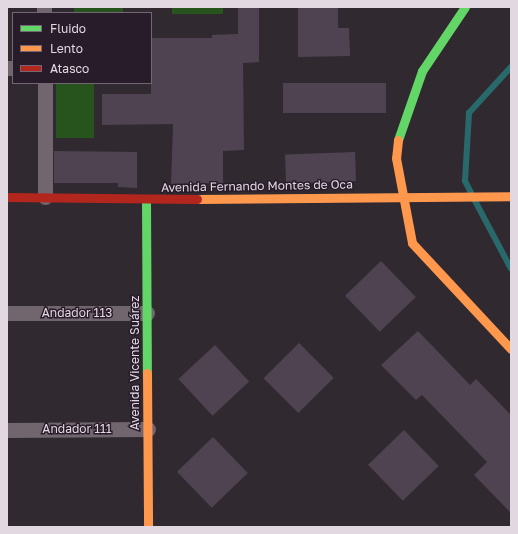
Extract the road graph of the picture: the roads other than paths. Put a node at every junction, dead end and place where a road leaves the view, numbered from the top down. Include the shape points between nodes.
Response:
1 (465, 7) edge
2 (45, 84) edge
3 (403, 196) junction
4 (509, 196) edge
5 (7, 197) edge
6 (45, 197) junction
7 (146, 200) junction
8 (7, 313) edge
9 (147, 313) junction
10 (511, 349) edge
11 (148, 429) junction
12 (7, 430) edge
13 (148, 527) edge

1 - 3 street via 422,71 404,114 396,158
2 - 6 street
3 - 4 street, Avenida Fernando Montes de Oca
3 - 7 street, Avenida Fernando Montes de Oca
3 - 10 street via 412,243
5 - 6 street, Avenida Fernando Montes de Oca
6 - 7 street, Avenida Fernando Montes de Oca
7 - 9 street, Avenida Vicente Suárez
8 - 9 street, Andador 113
9 - 11 street, Avenida Vicente Suárez
11 - 12 street, Andador 111
11 - 13 street, Avenida Vicente Suárez

